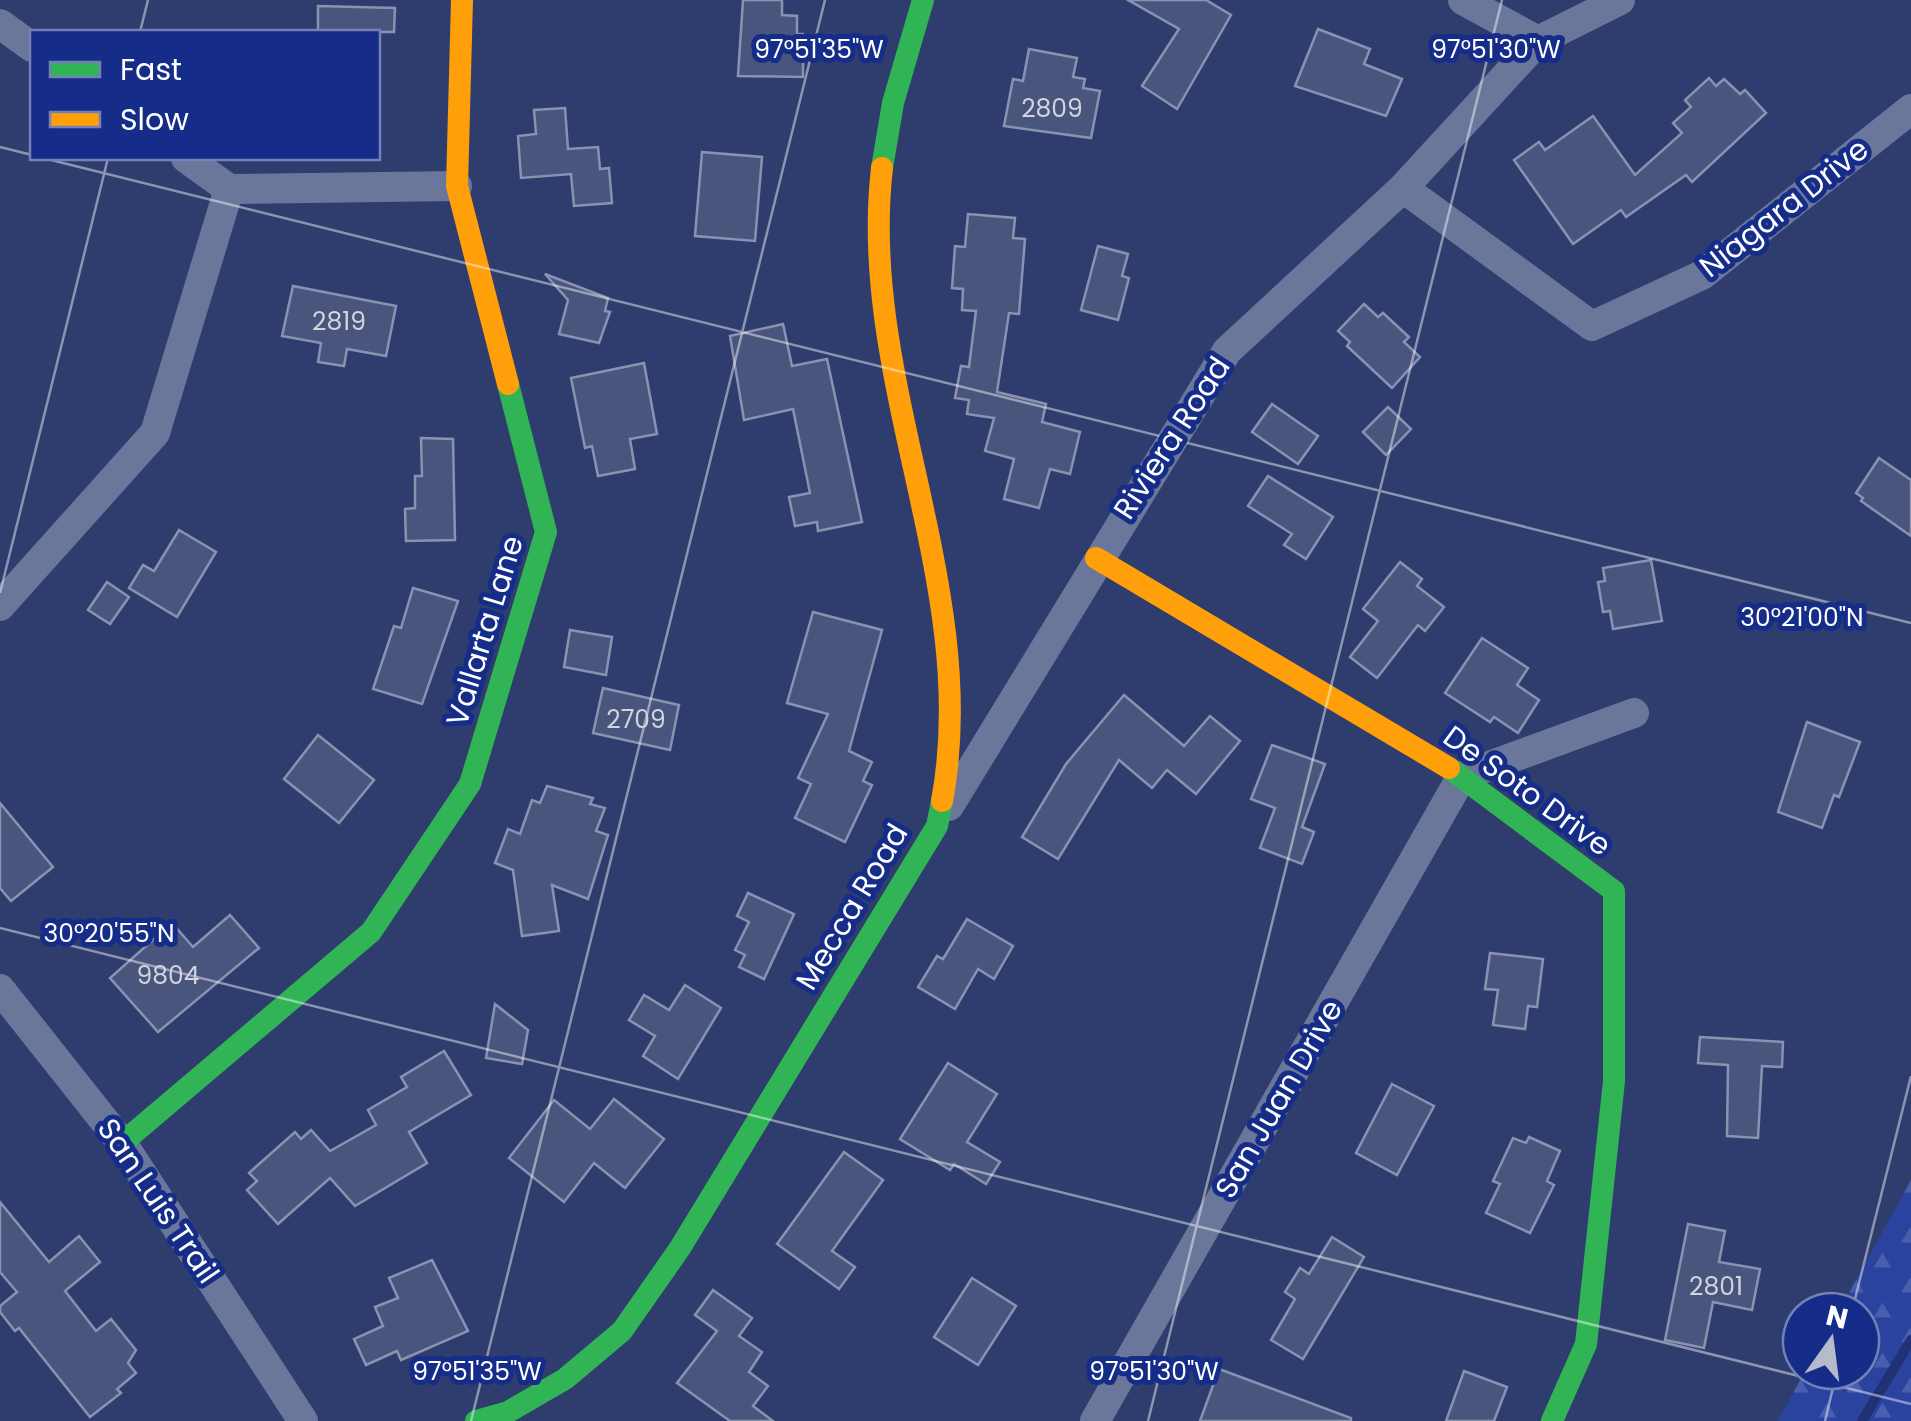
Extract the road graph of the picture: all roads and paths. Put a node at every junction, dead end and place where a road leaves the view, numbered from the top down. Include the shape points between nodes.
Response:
1 (462, 0) edge
2 (923, 0) edge
3 (1462, 0) edge
4 (1620, 0) edge
5 (0, 24) edge
6 (1538, 41) junction
7 (30, 46) edge
8 (1911, 109) edge
9 (189, 160) edge
10 (457, 186) junction
11 (1403, 188) junction
12 (229, 189) junction
13 (1096, 558) junction
14 (0, 606) edge
15 (1634, 713) dead end
16 (1462, 776) junction
17 (937, 826) junction
18 (0, 989) edge
19 (122, 1142) junction
20 (303, 1421) edge
21 (476, 1421) edge
22 (1095, 1421) edge
23 (1552, 1421) edge

1 - 10 street, Vallarta Lane
2 - 17 street, Mecca Road via 893,92 874,218 877,278 956,710
3 - 6 street
4 - 6 street, Riviera Road
5 - 7 street
6 - 11 street, Riviera Road
8 - 11 street, Niagara Drive via 1702,276 1592,326
9 - 12 street
10 - 12 street
10 - 19 street, Vallarta Lane via 546,532 470,784 371,932
11 - 13 street, Riviera Road via 1226,351
12 - 14 street via 155,433
13 - 16 street, De Soto Drive
13 - 17 street, Riviera Road
15 - 16 street
16 - 22 street, San Juan Drive
16 - 23 street, De Soto Drive via 1614,890 1614,1080 1586,1344
17 - 21 street, Mecca Road via 680,1248 622,1331 564,1379 508,1412
18 - 19 street, San Luis Trail
19 - 20 street, San Luis Trail

